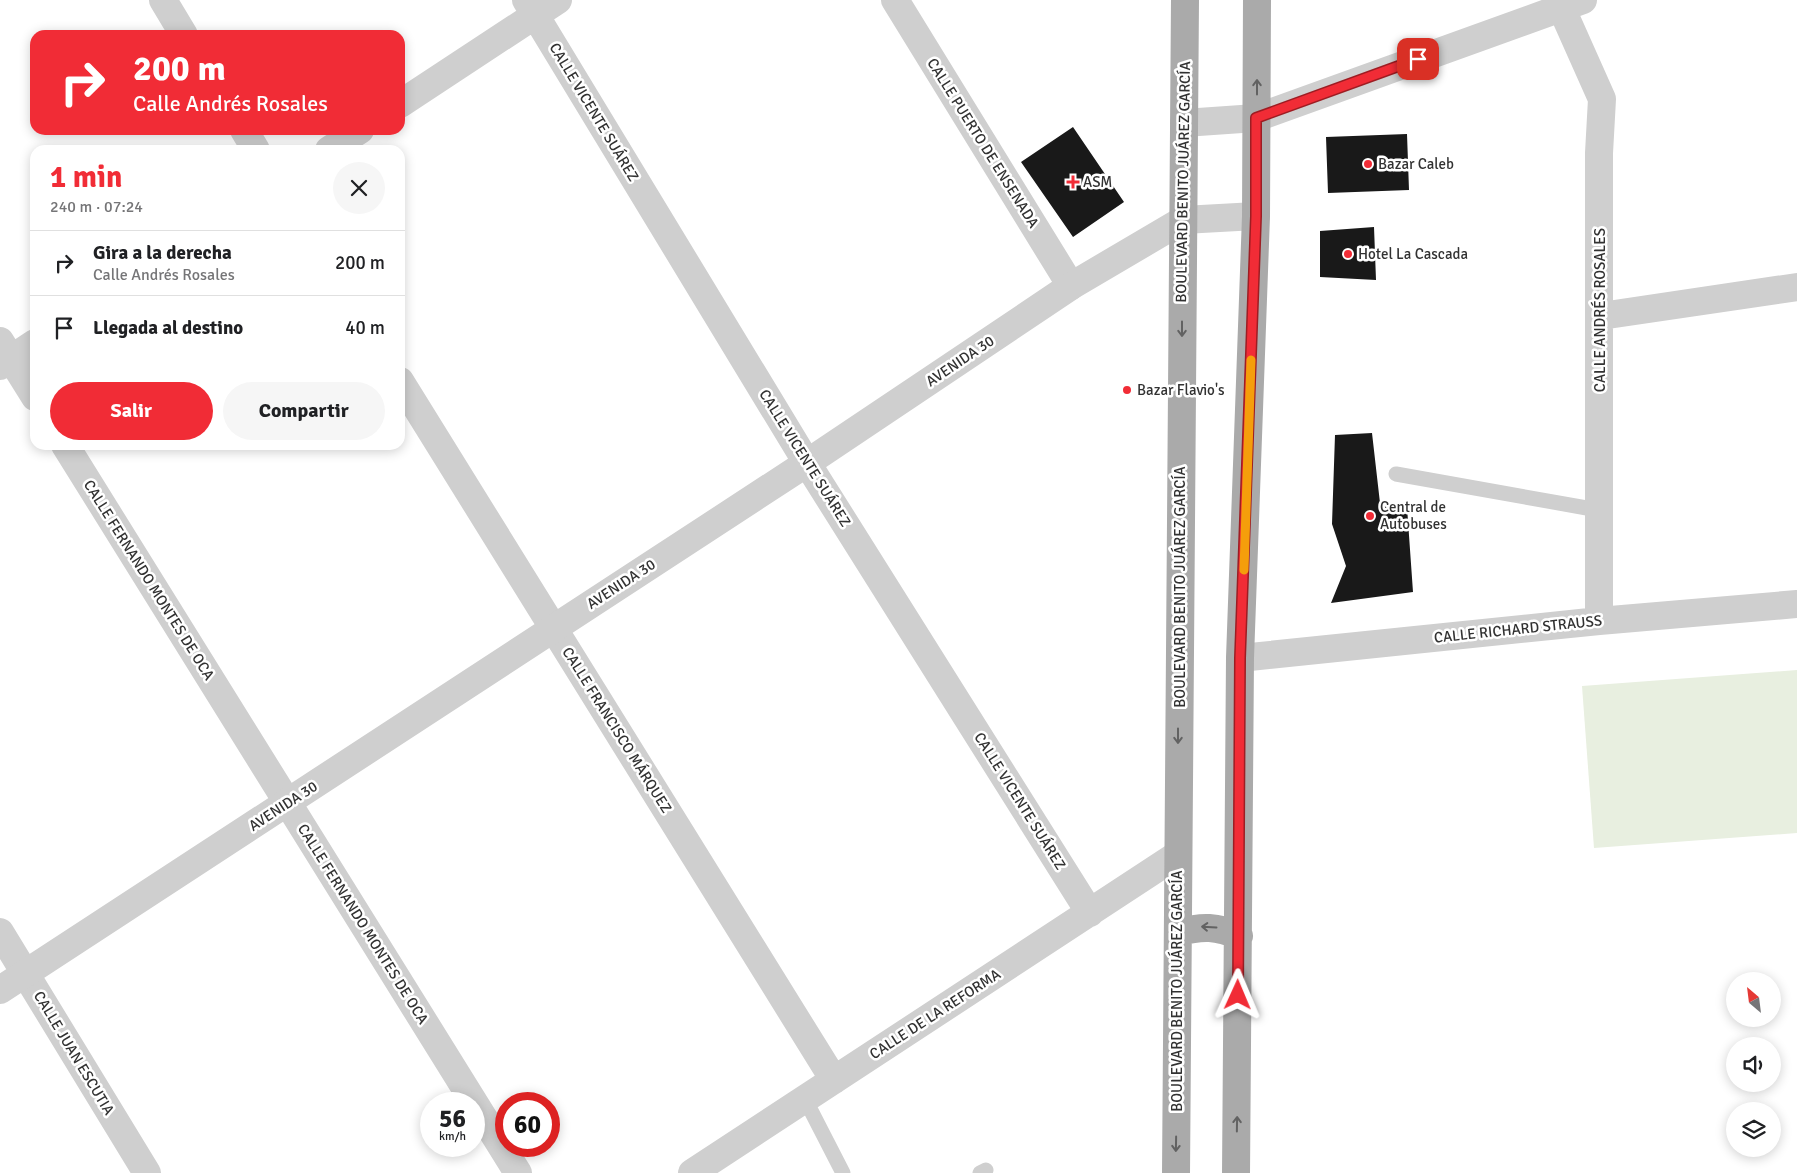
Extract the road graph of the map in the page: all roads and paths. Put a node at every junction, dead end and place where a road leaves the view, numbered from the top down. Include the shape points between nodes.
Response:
1 (163, 0) edge
2 (558, 0) edge
3 (895, 0) edge
4 (1185, 0) edge
5 (1257, 0) edge
6 (1572, 4) edge
7 (530, 8) edge
8 (181, 30) edge
9 (405, 100) edge
10 (1256, 118) junction
11 (1184, 123) junction
12 (352, 135) edge
13 (337, 145) edge
14 (1256, 216) junction
15 (1183, 220) junction
16 (1071, 286) junction
17 (1797, 288) edge
18 (1601, 316) junction
19 (30, 345) edge
20 (4, 355) edge
21 (405, 389) edge
22 (30, 390) edge
23 (68, 450) edge
24 (807, 463) junction
25 (1396, 474) dead end
26 (1598, 510) junction
27 (1797, 604) edge
28 (1599, 621) junction
29 (553, 628) junction
30 (1240, 658) junction
31 (288, 803) junction
32 (1177, 855) junction
33 (1090, 913) junction
34 (0, 932) edge
35 (1179, 932) junction
36 (1239, 936) junction
37 (25, 974) junction
38 (0, 990) edge
39 (834, 1080) junction
40 (805, 1099) junction
41 (147, 1173) edge
42 (518, 1173) edge
43 (692, 1173) edge
44 (843, 1173) edge
45 (1176, 1173) edge
46 (1236, 1173) edge

1 - 8 street
2 - 7 street
3 - 16 street, CALLE PUERTO DE ENSENADA
4 - 11 main road, BOULEVARD BENITO JUÁREZ GARCÍA
10 -> 5 main road
6 - 10 street, CALLE ANDRÉS ROSALES
6 - 18 street, CALLE ANDRÉS ROSALES via 1602,99 1599,153
7 - 9 street
7 - 24 street, CALLE VICENTE SUÁREZ
10 - 11 street, CALLE ANDRÉS ROSALES
10 - 14 main road
11 - 15 main road, BOULEVARD BENITO JUÁREZ GARCÍA
12 - 13 street
14 - 15 street, AVENIDA 30
14 - 30 main road
15 - 16 street, AVENIDA 30
15 -> 32 main road, BOULEVARD BENITO JUÁREZ GARCÍA
16 - 24 street, AVENIDA 30
17 - 18 street
18 - 26 street, CALLE ANDRÉS ROSALES
19 - 20 street
20 - 22 street
21 - 29 street, CALLE FRANCISCO MÁRQUEZ
23 - 31 street, CALLE FERNANDO MONTES DE OCA
24 - 29 street, AVENIDA 30
24 - 33 street, CALLE VICENTE SUÁREZ
25 - 26 lane
26 - 28 street, CALLE ANDRÉS ROSALES
27 - 28 street, CALLE RICHARD STRAUSS
28 - 30 street, CALLE RICHARD STRAUSS
29 - 31 street, AVENIDA 30
29 - 39 street, CALLE FRANCISCO MÁRQUEZ
30 - 36 main road
31 - 37 street, AVENIDA 30
31 - 42 street, CALLE FERNANDO MONTES DE OCA
32 - 33 street, CALLE DE LA REFORMA
32 - 35 main road, BOULEVARD BENITO JUÁREZ GARCÍA
33 - 39 street, CALLE DE LA REFORMA
34 - 37 street, CALLE JUAN ESCUTIA
36 -> 35 main road via 1212,927
35 -> 45 main road, BOULEVARD BENITO JUÁREZ GARCÍA
46 -> 36 main road
37 - 38 street, AVENIDA 30
37 - 41 street, CALLE JUAN ESCUTIA
39 - 40 street, CALLE DE LA REFORMA
40 - 43 street, CALLE DE LA REFORMA
40 - 44 lane

